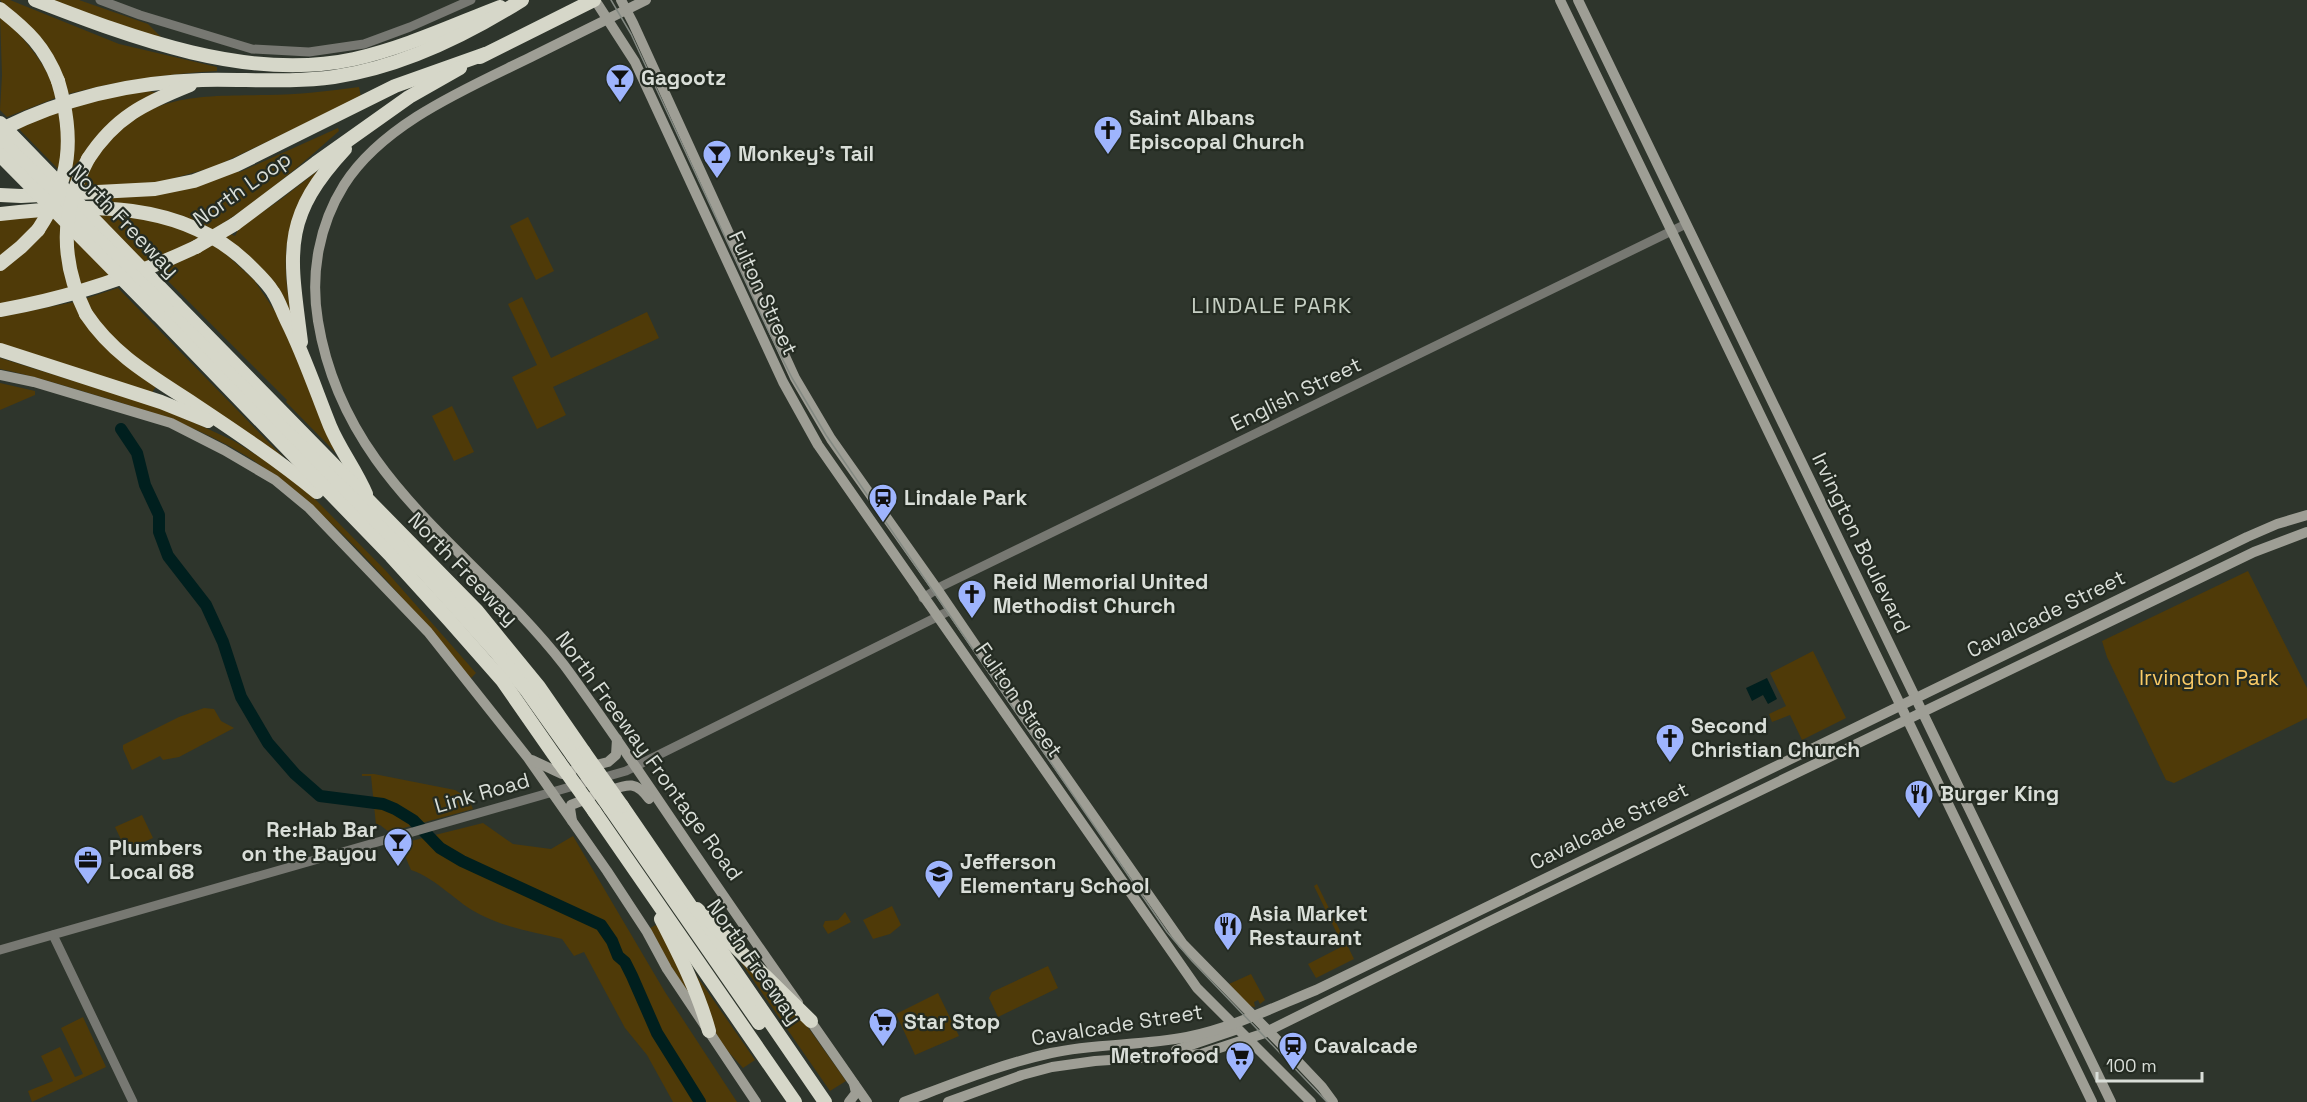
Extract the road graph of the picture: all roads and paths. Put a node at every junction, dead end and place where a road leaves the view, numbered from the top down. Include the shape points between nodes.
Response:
1 (35, 0) edge
2 (100, 0) edge
3 (471, 0) edge
4 (521, 0) edge
5 (595, 0) edge
6 (646, 0) edge
7 (1560, 0) edge
8 (1578, 0) edge
9 (624, 5) edge
10 (0, 9) edge
11 (608, 19) junction
12 (485, 54) junction
13 (203, 80) junction
14 (0, 123) edge
15 (364, 129) junction
16 (0, 130) edge
17 (0, 139) edge
18 (0, 155) edge
19 (0, 195) edge
20 (0, 214) edge
21 (1686, 224) junction
22 (1672, 231) junction
23 (0, 264) edge
24 (0, 310) edge
25 (167, 310) junction
26 (0, 353) edge
27 (303, 353) junction
28 (0, 375) edge
29 (240, 436) junction
30 (369, 502) junction
31 (2307, 515) edge
32 (361, 527) junction
33 (2307, 532) edge
34 (938, 589) junction
35 (923, 598) junction
36 (951, 610) junction
37 (939, 617) junction
38 (1915, 700) junction
39 (1902, 707) junction
40 (1921, 713) junction
41 (1908, 720) junction
42 (616, 739) junction
43 (579, 754) junction
44 (528, 758) junction
45 (635, 766) junction
46 (1958, 785) junction
47 (550, 791) junction
48 (1942, 792) junction
49 (616, 807) junction
50 (671, 819) junction
51 (573, 824) junction
52 (633, 867) junction
53 (685, 900) junction
54 (53, 935) junction
55 (0, 950) edge
56 (2046, 967) junction
57 (2030, 974) junction
58 (1253, 1017) junction
59 (811, 1021) junction
60 (1235, 1026) junction
61 (1268, 1030) junction
62 (709, 1031) junction
63 (1248, 1039) junction
64 (1153, 1057) junction
65 (852, 1080) junction
66 (756, 1100) edge
67 (818, 1100) edge
68 (133, 1102) edge
69 (795, 1102) edge
70 (849, 1102) edge
71 (867, 1102) edge
72 (904, 1102) edge
73 (948, 1102) edge
74 (1311, 1102) edge
75 (1333, 1102) edge
76 (2092, 1102) edge
77 (2111, 1102) edge

1 - 4 highway via 124,34 228,59 289,66 354,59 383,51
2 - 3 street via 252,49 309,52 372,41
4 - 13 highway via 446,42 370,69 280,82
5 - 11 main road, Fulton Street
5 - 12 highway
6 - 9 main road, North Freeway Frontage Road
7 - 22 main road, Irvington Boulevard
8 - 21 main road, Irvington Boulevard
9 - 11 main road, North Freeway Frontage Road
9 - 34 main road, Fulton Street via 795,378 831,439
10 - 23 highway, bridge via 40,45 51,62 68,120 68,154 58,192 38,230
11 - 35 main road, Fulton Street via 635,62 789,394 818,445
11 - 42 main road, North Freeway Frontage Road via 440,104 366,156 345,184 323,232 316,273 316,311 321,342 346,409 368,450 392,482 541,638
12 - 15 highway, North Loop via 409,97
12 - 19 highway via 395,86 236,165 194,181 155,189
13 - 16 highway via 131,87 89,96
13 - 29 highway, bridge via 141,106 107,134 88,159 71,198 66,238 72,282 100,334 130,363
14 - 25 highway, North Freeway, bridge
15 - 24 highway, North Loop, bridge via 236,224 196,247 104,285
15 - 27 highway via 313,189 296,228 292,256
17 - 25 highway, North Freeway, bridge
18 - 25 highway, North Freeway, bridge
20 - 27 highway via 44,208 105,209 160,214 186,223 217,238 258,274 273,292
21 - 22 street, English Street
21 - 38 main road, Irvington Boulevard
22 - 34 street, English Street
22 - 39 main road, Irvington Boulevard
25 - 30 highway, North Freeway
25 - 32 highway, North Freeway
25 - 43 highway, North Freeway via 421,569 495,651
26 - 29 highway via 161,402
27 - 30 highway via 330,427
28 - 44 main road via 171,423 275,480 332,530 428,632
29 - 32 highway via 281,463
30 - 43 highway, North Freeway via 477,611 539,687
31 - 38 main road, Cavalcade Street via 2247,537
32 - 52 highway, North Freeway, bridge via 502,680
33 - 40 main road, Cavalcade Street via 2266,546
34 - 35 street, English Street
34 - 36 main road, Fulton Street
35 - 37 main road, Fulton Street
36 - 37 street, Link Road
36 - 58 main road, Fulton Street via 1183,944
37 - 45 street, Link Road
37 - 60 main road, Fulton Street via 1170,952 1197,988
38 - 39 main road, Cavalcade Street
38 - 40 main road, Irvington Boulevard
39 - 41 main road, Irvington Boulevard
39 - 58 main road, Cavalcade Street
40 - 41 main road, Cavalcade Street
40 - 46 main road, Irvington Boulevard
41 - 48 main road, Irvington Boulevard
41 - 61 main road, Cavalcade Street
42 - 44 main road via 616,755 608,762 562,774
42 - 45 main road, North Freeway Frontage Road
43 - 49 highway, North Freeway, bridge
44 - 47 main road
45 - 47 street, Link Road
45 - 50 main road, North Freeway Frontage Road
46 - 48 main road
46 - 56 main road, Irvington Boulevard
47 - 51 main road
47 - 54 street, Link Road
48 - 57 main road, Irvington Boulevard
49 - 53 highway, North Freeway
49 - 67 highway, North Freeway
50 - 51 main road via 663,818 641,788 627,785 574,802 570,808
50 - 59 main road, North Freeway Frontage Road
51 - 62 main road
52 - 62 highway via 688,971
52 - 69 highway, North Freeway
53 - 59 highway via 706,915
53 - 67 highway, North Freeway
54 - 55 street, Link Road
54 - 68 street
56 - 57 main road
56 - 77 main road, Irvington Boulevard
57 - 76 main road, Irvington Boulevard
58 - 60 main road, Cavalcade Street via 1250,1022
58 - 61 main road, Fulton Street
59 - 65 main road, North Freeway Frontage Road
60 - 63 main road, Fulton Street
60 - 64 main road via 1190,1047
60 - 72 main road, Cavalcade Street via 1187,1037 1051,1053
61 - 63 main road, Cavalcade Street
61 - 75 main road, Fulton Street
62 - 66 main road
63 - 64 main road, Cavalcade Street via 1201,1054
63 - 74 main road, Fulton Street
64 - 73 main road, Cavalcade Street via 1052,1067
65 - 70 main road via 855,1093
65 - 71 main road, North Freeway Frontage Road

